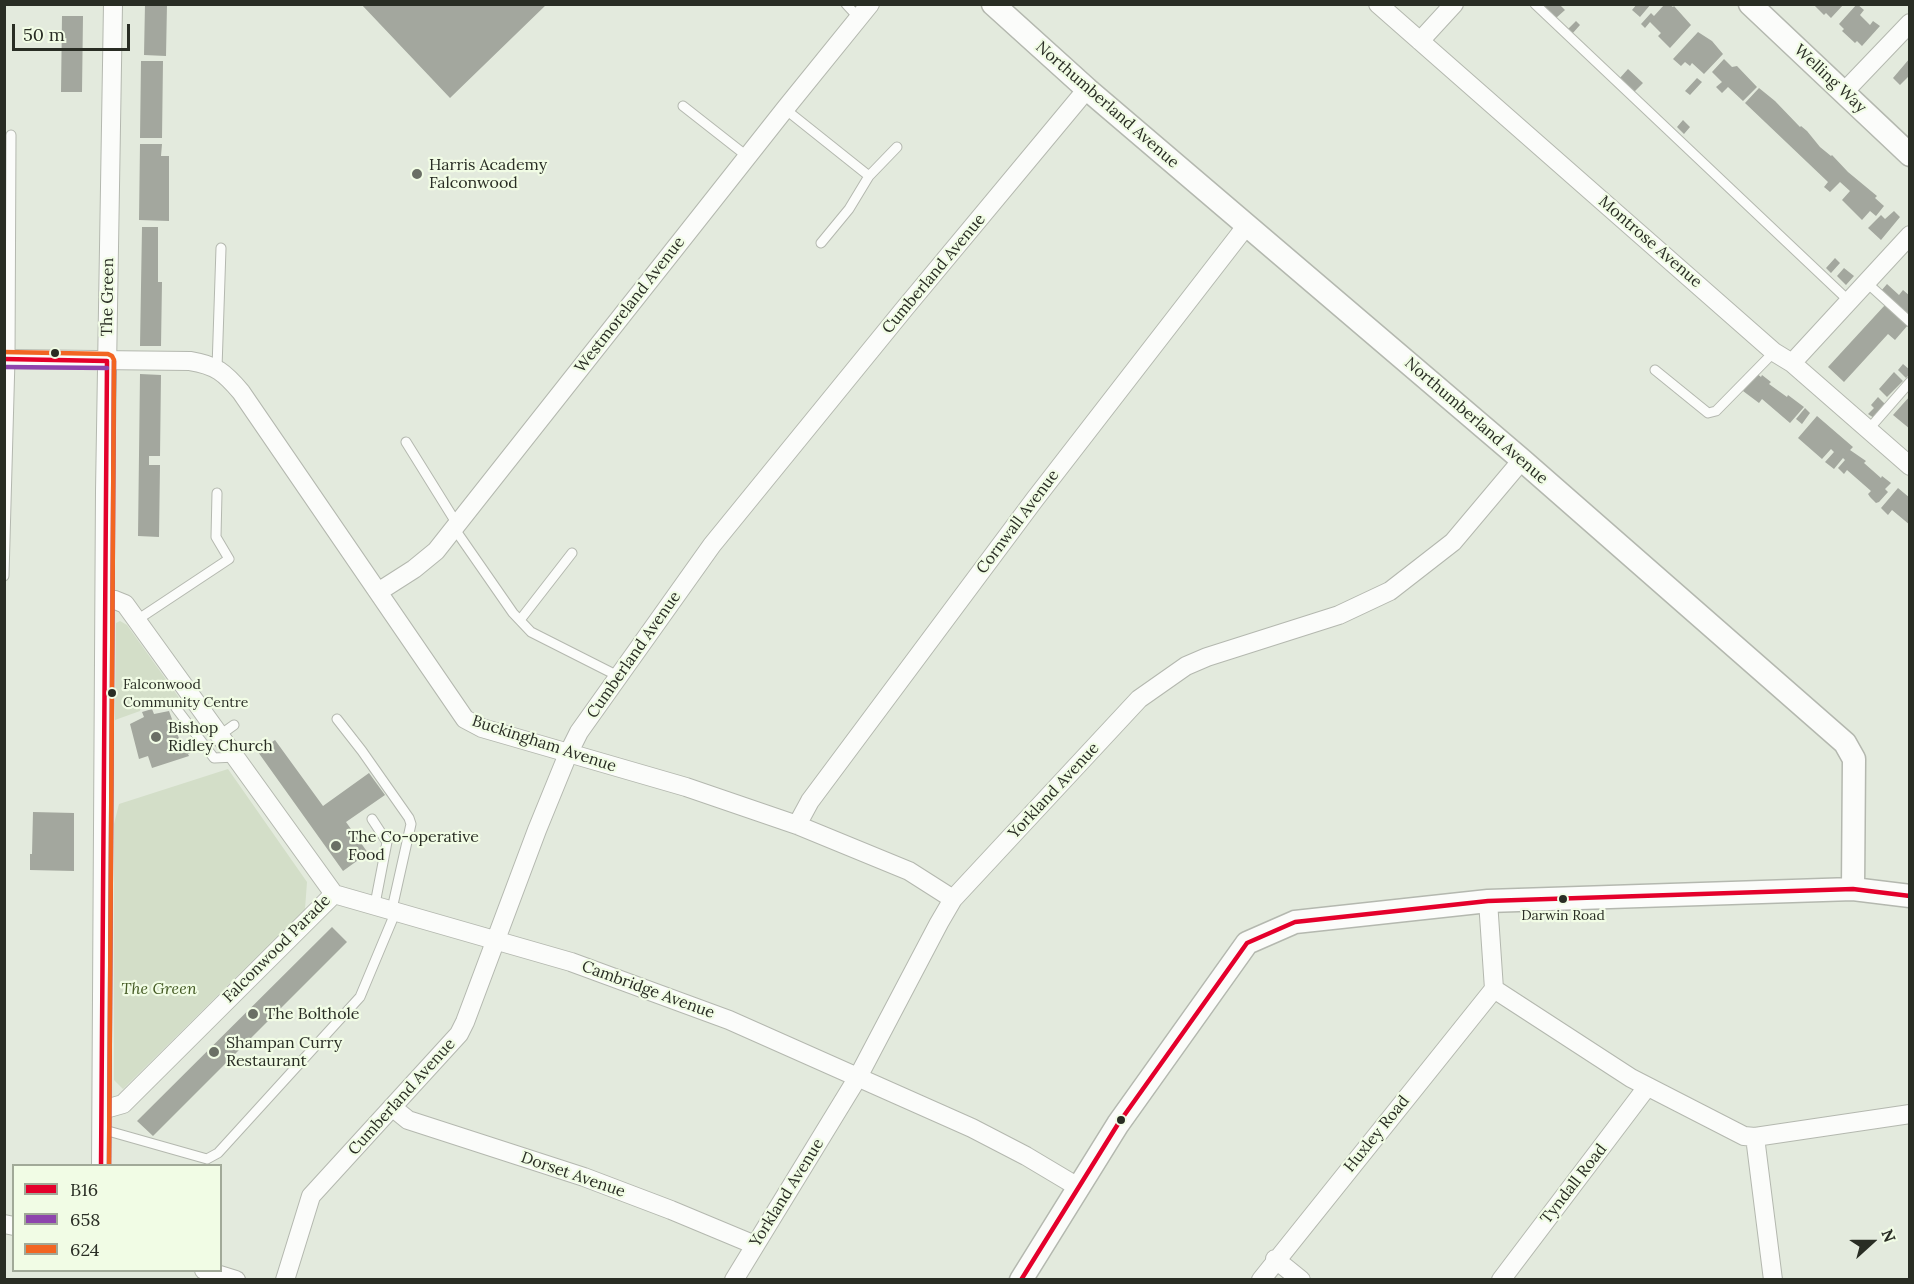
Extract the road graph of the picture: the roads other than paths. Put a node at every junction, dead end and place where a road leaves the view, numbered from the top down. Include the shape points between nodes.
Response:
1 (113, 4) edge
2 (993, 4) edge
3 (1378, 4) edge
4 (1454, 4) edge
5 (1535, 4) edge
6 (1750, 4) edge
7 (858, 9) edge
8 (1910, 23) edge
9 (1420, 40) junction
10 (1087, 89) junction
11 (1845, 92) junction
12 (683, 105) dead end
13 (785, 109) junction
14 (11, 135) dead end
15 (897, 147) dead end
16 (1910, 155) edge
17 (748, 158) junction
18 (869, 176) junction
19 (1247, 225) junction
20 (1910, 235) edge
21 (822, 243) dead end
22 (221, 248) dead end
23 (1866, 282) junction
24 (1849, 301) junction
25 (1910, 322) edge
26 (1774, 352) junction
27 (7, 360) edge
28 (107, 361) junction
29 (1792, 363) junction
30 (217, 368) junction
31 (1655, 370) dead end
32 (1910, 382) edge
33 (1868, 430) junction
34 (406, 442) dead end
35 (1522, 460) junction
36 (1910, 466) edge
37 (217, 492) dead end
38 (456, 526) junction
39 (572, 553) dead end
40 (4, 576) edge
41 (378, 592) junction
42 (105, 599) junction
43 (136, 620) junction
44 (520, 620) junction
45 (618, 676) junction
46 (176, 708) dead end
47 (336, 719) dead end
48 (568, 754) junction
49 (236, 757) junction
50 (372, 819) dead end
51 (797, 825) junction
52 (1853, 890) junction
53 (334, 894) junction
54 (1910, 897) edge
55 (953, 899) junction
56 (1488, 901) junction
57 (387, 908) junction
58 (496, 939) junction
59 (1494, 989) junction
60 (858, 1077) junction
61 (1647, 1087) junction
62 (392, 1107) junction
63 (102, 1110) junction
64 (1910, 1114) edge
65 (101, 1129) junction
66 (1755, 1137) junction
67 (101, 1164) edge
68 (1078, 1187) junction
69 (755, 1245) junction
70 (1275, 1259) junction
71 (210, 1272) edge
72 (236, 1280) edge
73 (285, 1280) edge
74 (734, 1280) edge
75 (1021, 1280) edge
76 (1261, 1280) edge
77 (1301, 1280) edge
78 (1501, 1280) edge
79 (1773, 1280) edge

1 - 28 street, The Green
2 - 10 street, Northumberland Avenue
3 - 9 street, Montrose Avenue
4 - 9 street
5 - 24 lane
6 - 11 street, Welling Way
7 - 13 street, Westmoreland Avenue
8 - 11 street
9 - 26 street, Montrose Avenue
10 - 19 street, Northumberland Avenue
10 - 45 street, Cumberland Avenue via 712,545
11 - 16 street, Welling Way
12 - 17 lane
13 - 17 street, Westmoreland Avenue
13 - 18 lane
14 - 27 lane
15 - 18 lane
17 - 38 street, Westmoreland Avenue
18 - 21 lane
19 - 35 street, Northumberland Avenue
19 - 51 street, Cornwall Avenue via 1035,499 810,801
20 - 23 street
22 - 30 lane
23 - 24 street
23 - 25 lane
24 - 29 street
26 - 29 street, Montrose Avenue
26 - 31 lane via 1716,411 1707,413
27 - 28 street
27 - 40 lane
28 - 30 street via 190,361
28 - 42 street, The Green
29 - 33 street, Montrose Avenue
30 - 41 street, Buckingham Avenue via 241,392
32 - 33 lane
33 - 36 street, Montrose Avenue
34 - 38 lane
35 - 52 street, Northumberland Avenue via 1845,743 1854,759
35 - 55 street, Yorkland Avenue via 1453,542 1390,591 1340,615 1186,666 1139,699
37 - 43 lane via 216,537 229,559
38 - 41 street, Westmoreland Avenue via 426,560
38 - 44 lane
39 - 44 lane
41 - 48 street, Buckingham Avenue via 465,719 482,728
42 - 43 street, Falconwood Parade via 124,604
42 - 63 street, The Green
43 - 49 street, Falconwood Parade via 227,730
44 - 45 lane via 531,632
45 - 48 street, Cumberland Avenue
46 - 49 lane via 214,758
47 - 57 lane via 411,824
48 - 51 street, Buckingham Avenue via 686,787
48 - 58 street, Cumberland Avenue
49 - 53 street, Falconwood Parade
50 - 57 lane via 387,842
51 - 55 street, Buckingham Avenue via 909,871
52 - 54 street
52 - 56 street
53 - 57 street, Cambridge Avenue
53 - 63 street, Falconwood Parade via 123,1104
55 - 60 street, Yorkland Avenue
56 - 59 street
56 - 68 street via 1295,922 1247,943
57 - 58 street, Cambridge Avenue
57 - 65 lane via 360,997 218,1153 207,1159
58 - 60 street, Cambridge Avenue via 629,982 729,1020
58 - 62 street, Cumberland Avenue via 459,1034
59 - 61 street
59 - 70 street, Huxley Road
60 - 68 street, Cambridge Avenue via 972,1128
60 - 69 street, Yorkland Avenue
61 - 66 street via 1737,1134
61 - 78 street, Tyndall Road
62 - 69 street, Dorset Avenue via 408,1120 584,1177
62 - 73 street, Cumberland Avenue via 311,1196
63 - 65 street, The Green
64 - 66 street
65 - 67 street, The Green
66 - 79 street
68 - 75 street
69 - 74 street, Yorkland Avenue
70 - 76 street, Huxley Road
70 - 77 street
71 - 72 street

